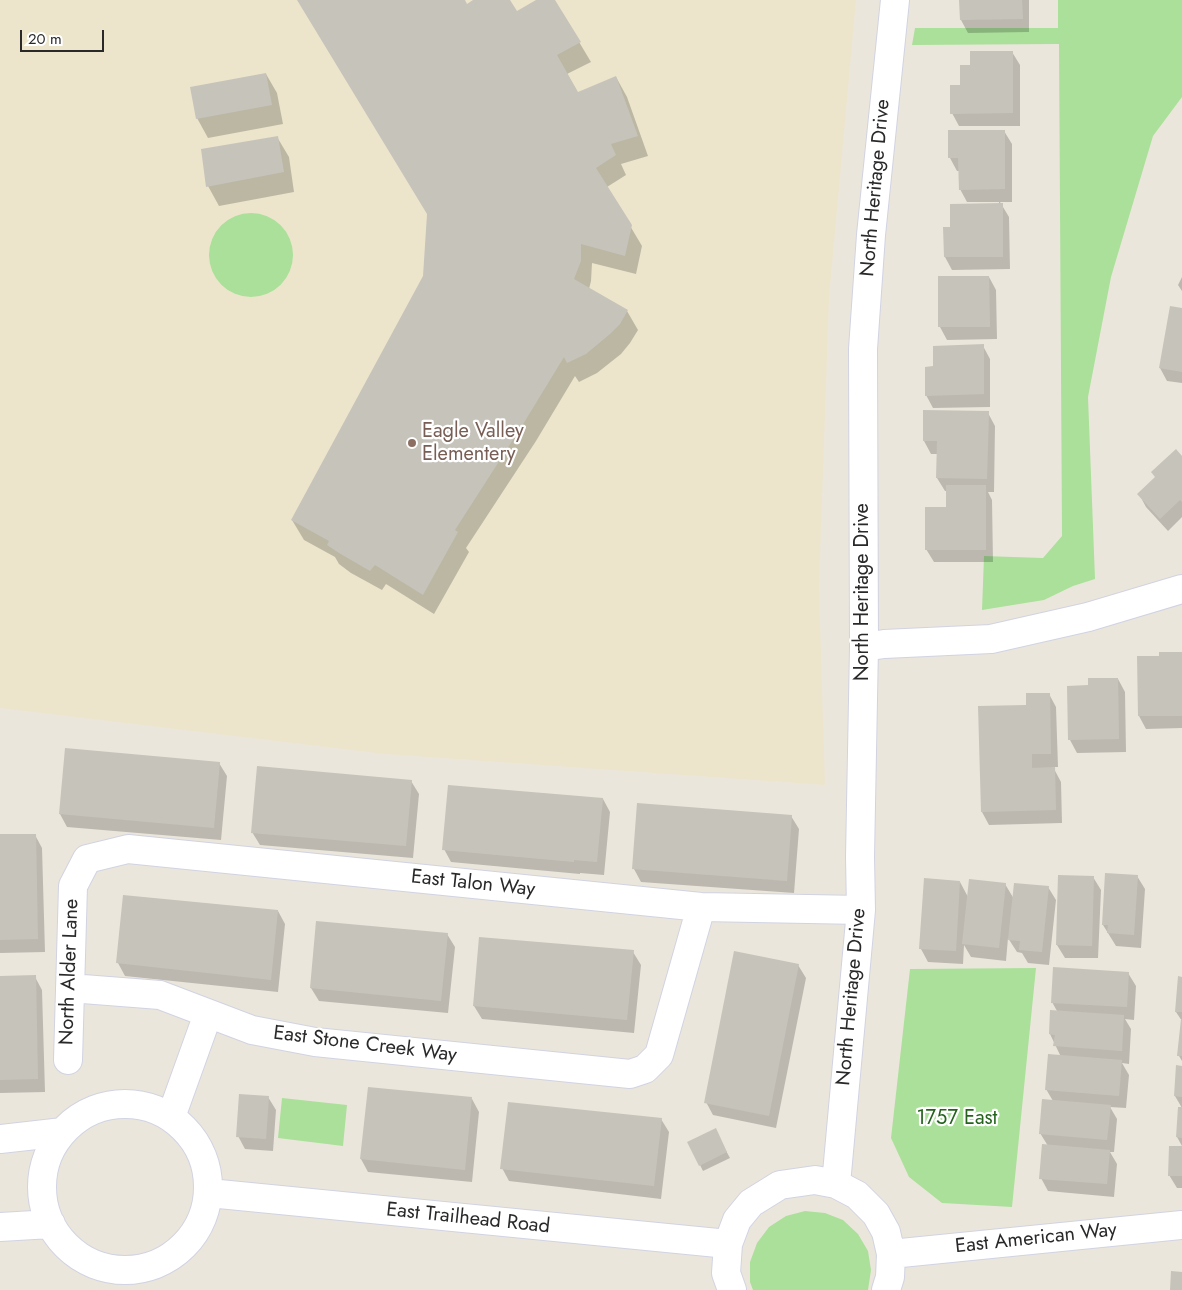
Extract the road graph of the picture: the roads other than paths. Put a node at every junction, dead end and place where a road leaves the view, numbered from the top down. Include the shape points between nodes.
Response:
1 (894, 0) edge
2 (1182, 589) edge
3 (864, 647) junction
4 (87, 859) joint
5 (701, 906) junction
6 (861, 910) junction
7 (70, 988) junction
8 (208, 1014) junction
9 (68, 1060) dead end
10 (170, 1117) junction
11 (63, 1132) junction
12 (0, 1139) edge
13 (836, 1184) junction
14 (209, 1193) junction
15 (51, 1224) junction
16 (1182, 1225) edge
17 (0, 1227) edge
18 (728, 1244) junction
19 (891, 1254) junction
20 (114, 1280) edge
21 (732, 1290) edge
22 (886, 1290) edge

1 - 3 street, North Heritage Drive via 870,235 863,349
2 - 3 street via 1088,617 991,639
3 - 6 street, North Heritage Drive
4 - 5 street, East Talon Way via 128,849
4 - 7 street, North Alder Lane via 72,886
5 - 6 street, East Talon Way
5 - 8 street, East Stone Creek Way via 659,1055 646,1069 630,1074 315,1042 252,1030
6 - 13 street, North Heritage Drive
7 - 8 street, East Stone Creek Way via 160,995
7 - 9 street, North Alder Lane
8 - 10 street
10 - 11 street via 149,1107 118,1104 81,1116
10 - 14 street via 188,1131 200,1150 207,1170
11 - 12 street
11 - 15 street via 50,1152 43,1176 43,1200
13 - 18 street via 815,1180 780,1185 751,1203 738,1220
13 - 19 street via 857,1196 876,1214 886,1232
14 - 18 street, East Trailhead Road
14 - 20 street via 202,1219 188,1242 167,1259
15 - 17 street
15 - 20 street via 62,1241
16 - 19 street, East American Way
18 - 21 street via 726,1273
19 - 22 street

